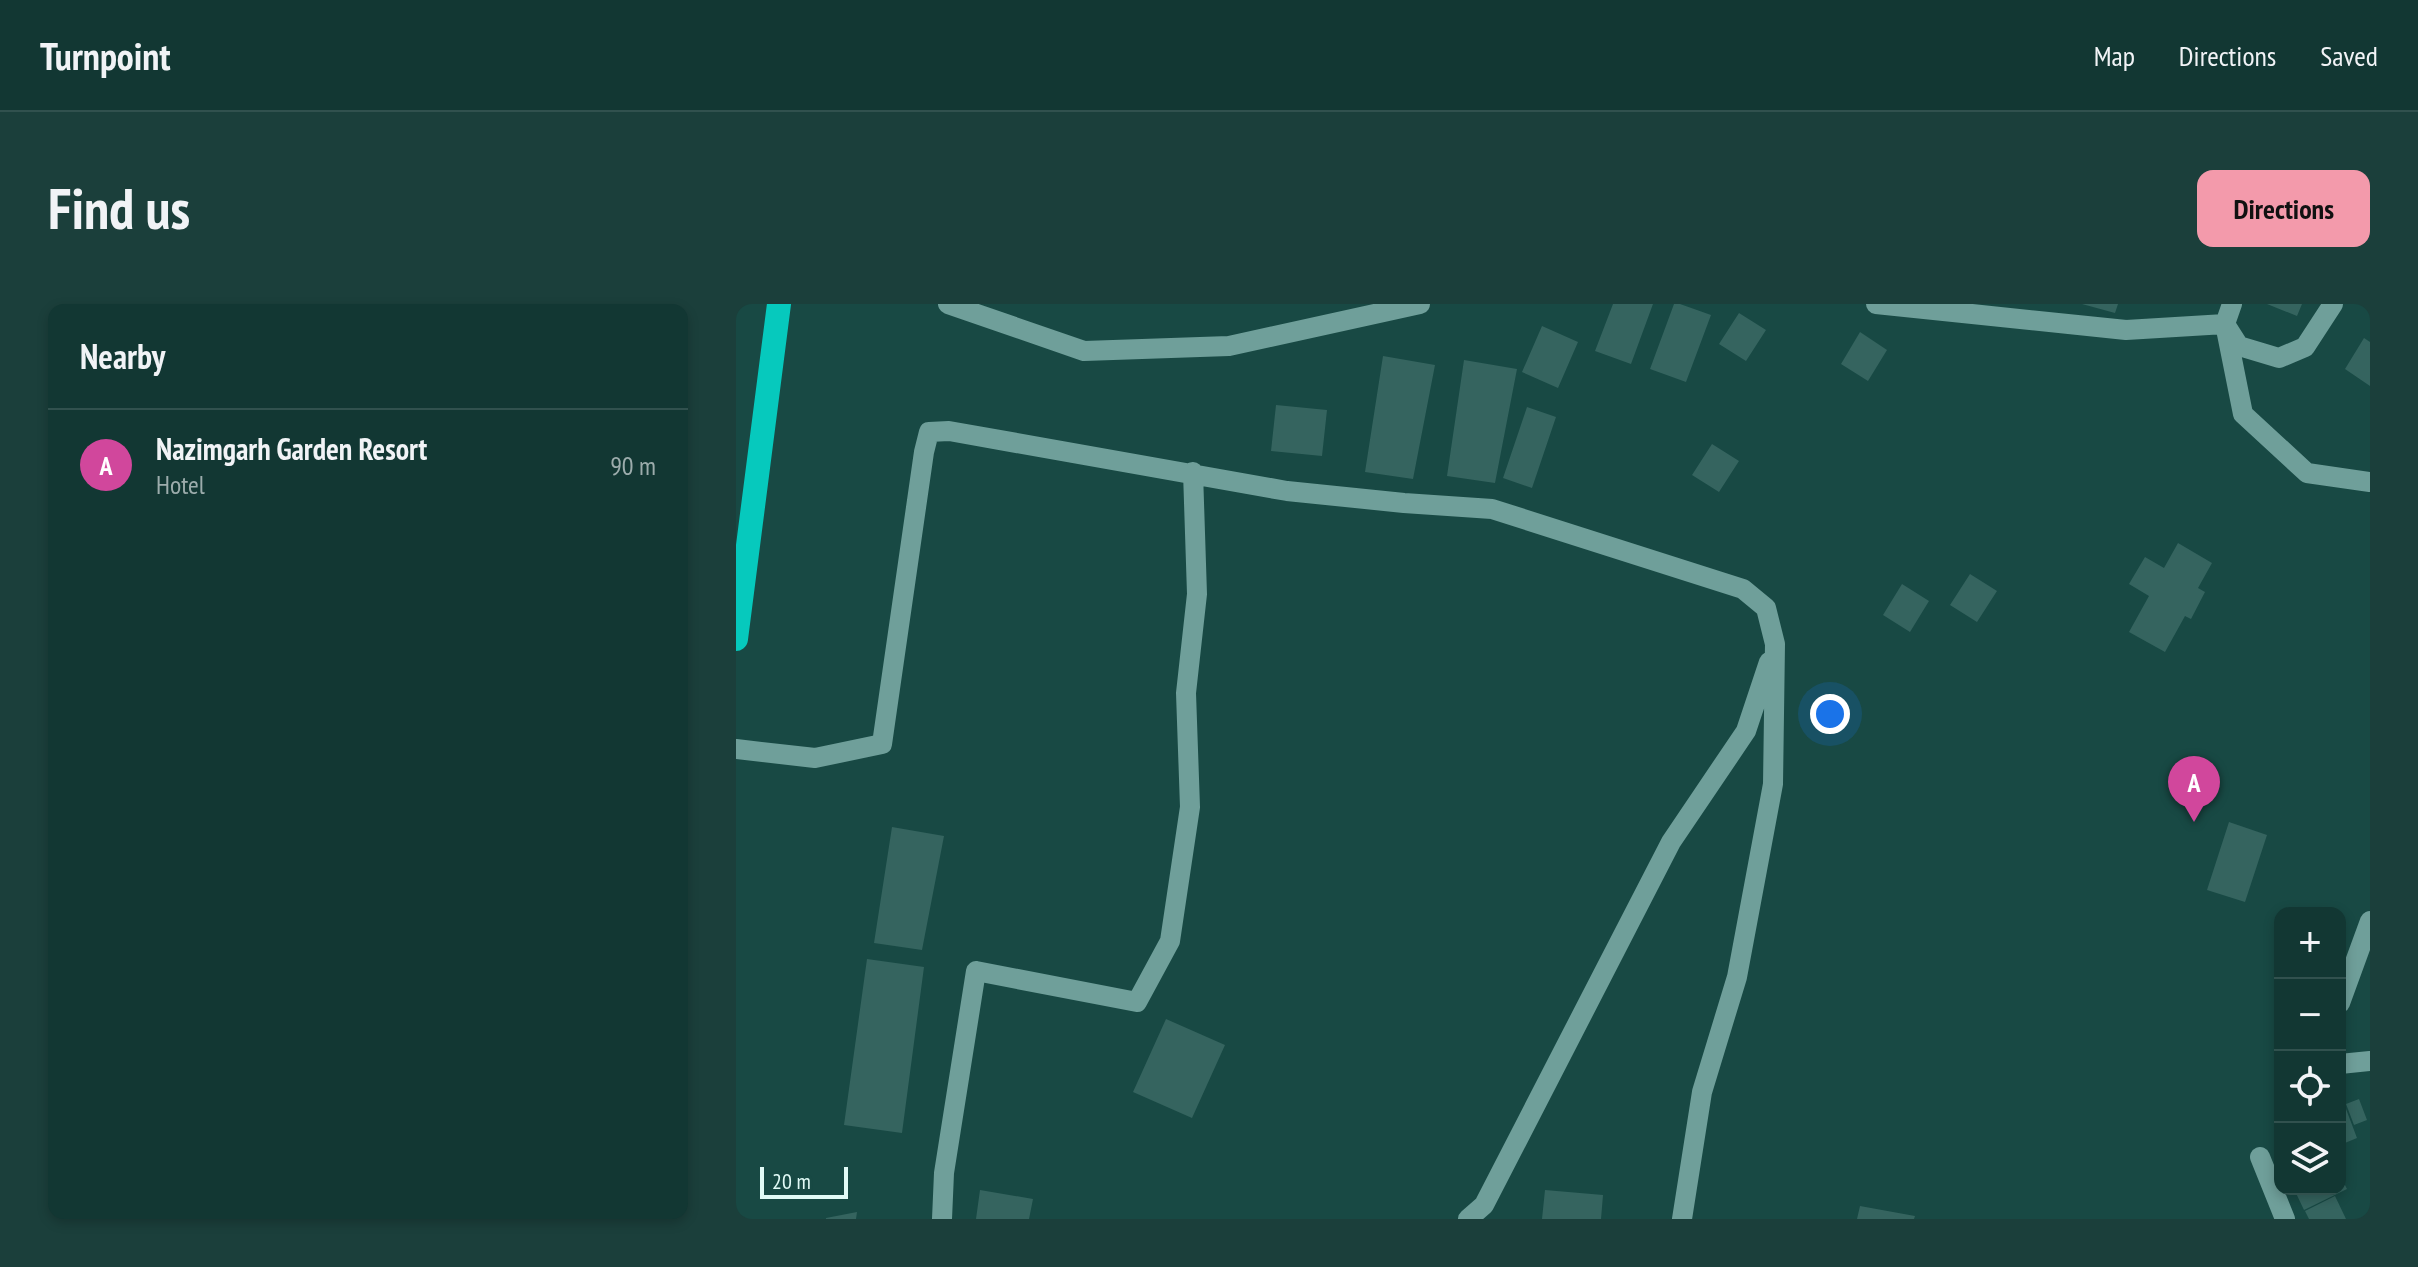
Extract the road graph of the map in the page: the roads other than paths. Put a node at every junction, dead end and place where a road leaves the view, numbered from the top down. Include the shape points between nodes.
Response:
1 (779, 304) edge
2 (948, 304) edge
3 (1420, 304) edge
4 (1876, 304) edge
5 (2232, 304) edge
6 (2333, 304) edge
7 (2225, 324) junction
8 (1193, 472) junction
9 (2370, 482) edge
10 (736, 639) edge
11 (1775, 644) junction
12 (736, 749) edge
13 (2370, 921) edge
14 (2346, 987) edge
15 (2370, 1061) edge
16 (2346, 1063) edge
17 (2260, 1157) dead end
18 (942, 1219) edge
19 (1468, 1219) edge
20 (1682, 1219) edge
21 (2285, 1219) edge

1 - 10 highway
2 - 3 street via 1084,351 1229,346
4 - 7 street via 2126,330
5 - 7 street
6 - 7 street via 2305,347 2279,358 2239,346
7 - 9 street via 2243,414 2307,473
8 - 11 street via 1287,491 1492,509 1743,589 1766,608
8 - 12 street via 929,432 882,744 815,758
8 - 18 street via 1197,594 1186,693 1190,807 1170,941 1137,1002 976,971 944,1173
11 - 19 street via 1746,731 1671,842 1484,1205
11 - 20 street via 1773,784 1737,977 1702,1092
13 - 14 street
15 - 16 street
17 - 21 street

